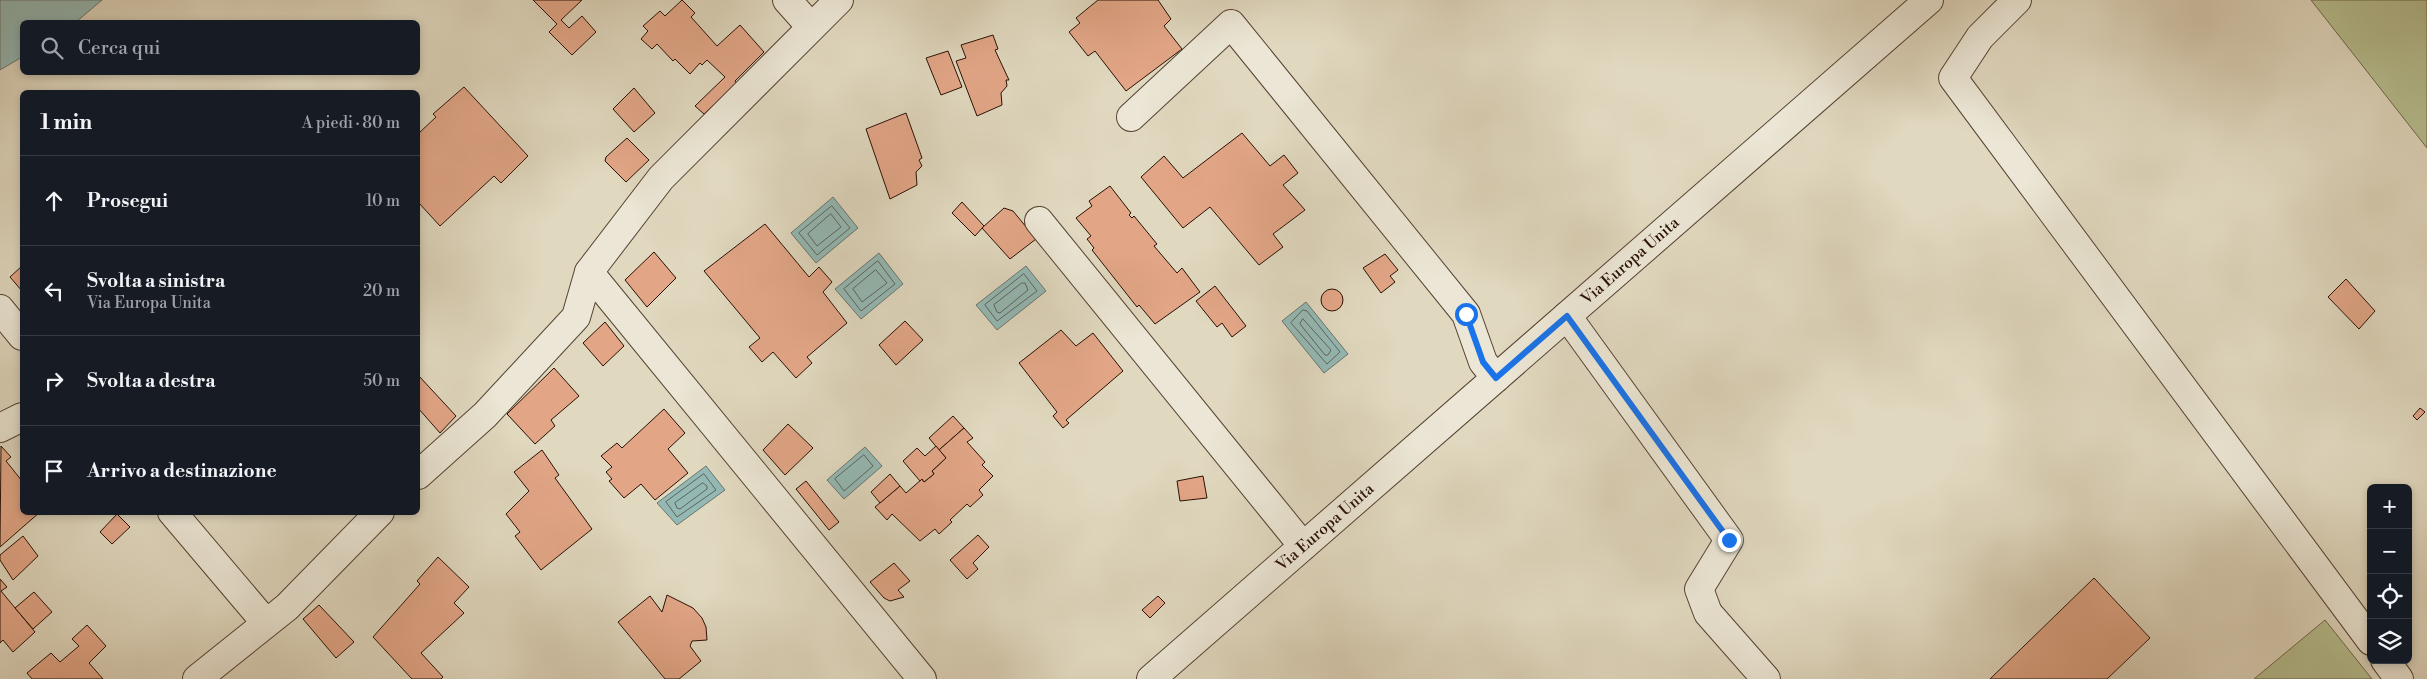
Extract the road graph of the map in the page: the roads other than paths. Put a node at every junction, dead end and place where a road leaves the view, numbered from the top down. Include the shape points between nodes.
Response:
1 (787, 0) edge
2 (840, 0) edge
3 (1929, 0) edge
4 (2017, 0) edge
5 (811, 27) junction
6 (1131, 117) dead end
7 (1040, 221) dead end
8 (588, 272) junction
9 (0, 310) edge
10 (1567, 316) junction
11 (20, 334) edge
12 (1496, 378) junction
13 (20, 418) edge
14 (0, 428) edge
15 (420, 473) edge
16 (175, 515) edge
17 (377, 515) edge
18 (1302, 546) junction
19 (266, 623) junction
20 (2367, 636) edge
21 (2388, 664) edge
22 (197, 679) edge
23 (922, 679) edge
24 (1150, 679) edge
25 (1766, 679) edge
26 (2399, 679) edge

1 - 5 street
2 - 5 street
3 - 10 street, Via Europa Unita
4 - 20 street via 1980,37 1953,78
5 - 8 street via 661,178
6 - 12 street via 1231,24 1466,314 1483,362
7 - 18 street
8 - 15 street via 576,317 485,415
8 - 23 street
9 - 11 street
10 - 12 street, Via Europa Unita
10 - 25 street via 1729,540 1699,589 1708,613
12 - 18 street, Via Europa Unita
13 - 14 street
16 - 19 street
17 - 19 street via 287,607
18 - 24 street, Via Europa Unita
19 - 22 street
21 - 26 street

